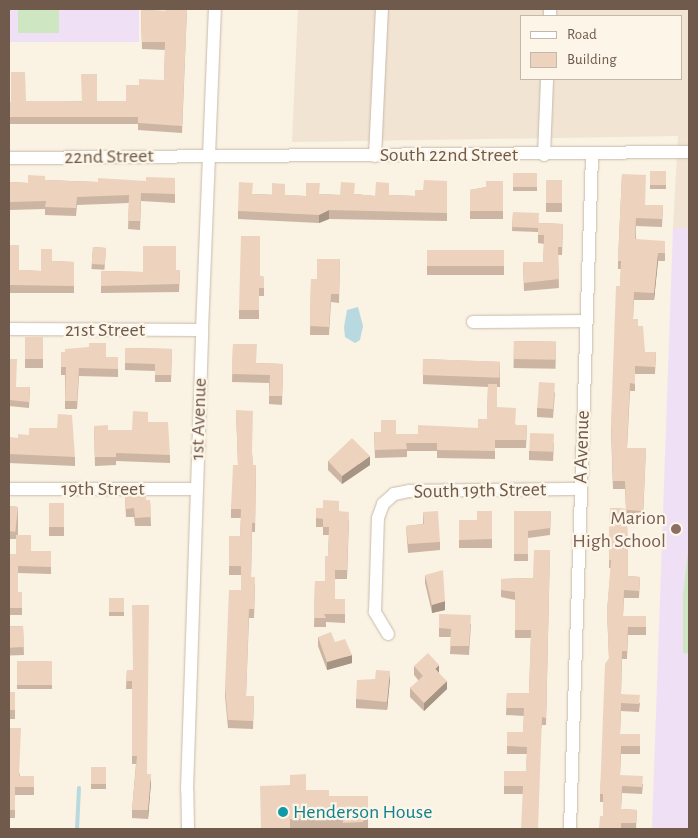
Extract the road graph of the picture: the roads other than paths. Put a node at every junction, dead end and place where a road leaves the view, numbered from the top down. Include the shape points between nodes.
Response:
1 (215, 9) edge
2 (382, 9) edge
3 (548, 80) edge
4 (689, 152) edge
5 (592, 154) junction
6 (544, 155) junction
7 (209, 156) junction
8 (376, 156) junction
9 (9, 158) edge
10 (586, 321) junction
11 (473, 322) dead end
12 (9, 329) edge
13 (202, 330) junction
14 (9, 489) edge
15 (197, 489) junction
16 (581, 490) junction
17 (388, 634) dead end
18 (188, 829) edge
19 (570, 829) edge

1 - 7 street, 1st Avenue
2 - 8 street
3 - 6 street
4 - 5 street, South 22nd Street
5 - 6 street, South 22nd Street
5 - 10 street, A Avenue
6 - 8 street, South 22nd Street
7 - 8 street, South 22nd Street
7 - 9 street, 22nd Street
7 - 13 street, 1st Avenue
10 - 11 street
10 - 16 street, A Avenue
12 - 13 street, 21st Street
13 - 15 street, 1st Avenue
14 - 15 street, 19th Street
15 - 18 street, 1st Avenue via 186,799
16 - 17 street, South 19th Street via 409,490 394,494 383,504 378,518 376,612
16 - 19 street, A Avenue

